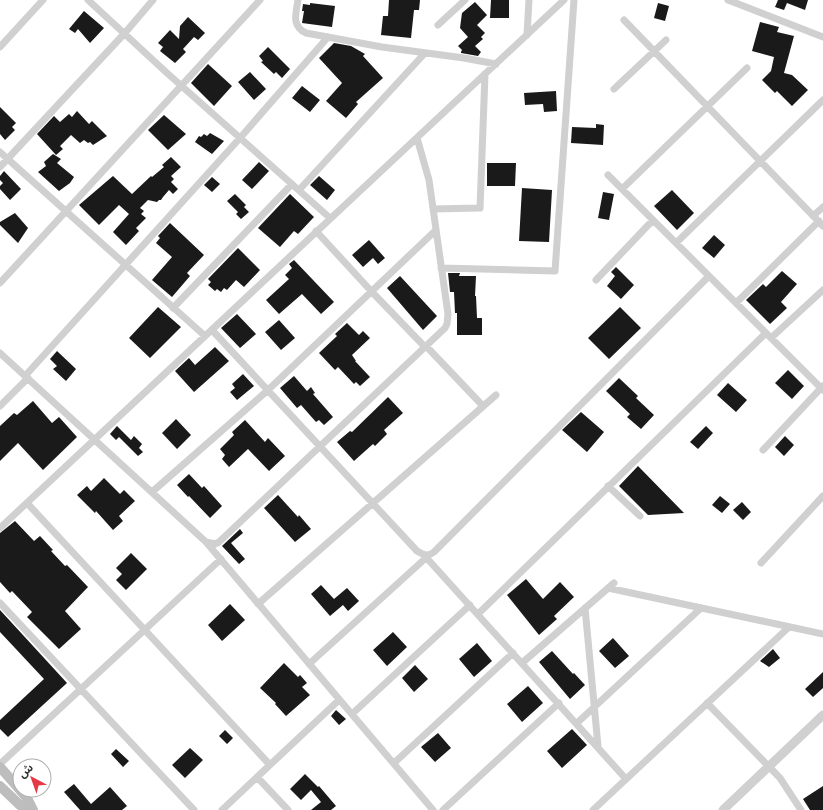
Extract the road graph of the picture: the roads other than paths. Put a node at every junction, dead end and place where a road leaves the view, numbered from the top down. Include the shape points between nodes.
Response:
1 (43, 0) edge
2 (88, 0) edge
3 (153, 0) edge
4 (260, 0) edge
5 (298, 0) edge
6 (465, 0) edge
7 (528, 0) edge
8 (564, 0) edge
9 (574, 0) edge
10 (728, 0) edge
11 (624, 20) dead end
12 (438, 25) dead end
13 (124, 34) junction
14 (527, 35) junction
15 (823, 37) edge
16 (328, 38) junction
17 (666, 40) dead end
18 (0, 47) edge
19 (654, 51) junction
20 (425, 53) junction
21 (496, 64) junction
22 (747, 68) dead end
23 (485, 74) junction
24 (181, 86) junction
25 (614, 89) dead end
26 (823, 100) edge
27 (707, 106) junction
28 (240, 138) junction
29 (416, 138) junction
30 (0, 152) edge
31 (8, 159) junction
32 (760, 161) junction
33 (0, 167) edge
34 (608, 175) dead end
35 (292, 184) junction
36 (622, 189) junction
37 (299, 190) junction
38 (823, 207) edge
39 (433, 209) junction
40 (65, 211) junction
41 (330, 218) junction
42 (653, 220) junction
43 (818, 221) edge
44 (436, 230) junction
45 (316, 231) junction
46 (676, 243) junction
47 (125, 265) junction
48 (441, 268) junction
49 (709, 276) junction
50 (596, 280) dead end
51 (0, 283) edge
52 (823, 290) edge
53 (372, 292) junction
54 (736, 303) junction
55 (173, 308) junction
56 (212, 330) junction
57 (766, 333) junction
58 (205, 336) junction
59 (771, 338) junction
60 (425, 346) junction
61 (0, 353) edge
62 (26, 377) junction
63 (822, 388) edge
64 (268, 390) junction
65 (496, 395) dead end
66 (0, 406) edge
67 (483, 406) junction
68 (95, 439) junction
69 (320, 446) junction
70 (763, 450) dead end
71 (608, 486) junction
72 (152, 492) junction
73 (823, 496) edge
74 (27, 503) junction
75 (373, 503) junction
76 (640, 516) dead end
77 (0, 528) edge
78 (206, 542) junction
79 (426, 556) junction
80 (221, 559) junction
81 (761, 563) dead end
82 (614, 583) dead end
83 (608, 588) junction
84 (0, 603) edge
85 (258, 604) junction
86 (470, 605) junction
87 (585, 608) junction
88 (701, 608) junction
89 (478, 614) junction
90 (789, 627) junction
91 (144, 630) junction
92 (823, 634) edge
93 (513, 653) junction
94 (522, 663) junction
95 (309, 664) junction
96 (81, 689) junction
97 (339, 700) junction
98 (559, 703) junction
99 (707, 703) junction
100 (595, 707) junction
101 (352, 714) junction
102 (823, 715) edge
103 (577, 723) junction
104 (598, 746) junction
105 (0, 764) edge
106 (394, 764) junction
107 (270, 765) junction
108 (0, 767) edge
109 (769, 767) junction
110 (257, 777) junction
111 (626, 779) junction
112 (0, 786) edge
113 (30, 810) edge
114 (33, 810) edge
115 (194, 810) edge
116 (222, 810) edge
117 (288, 810) edge
118 (433, 810) edge
119 (443, 810) edge
120 (593, 810) edge
121 (723, 810) edge
122 (802, 810) edge

1 - 18 street
2 - 13 street
3 - 13 street
4 - 24 street
5 - 16 street via 296,19 300,31
6 - 12 street
7 - 14 street
8 - 14 street
9 - 48 street via 555,271
10 - 15 street
11 - 19 street
13 - 24 street
13 - 31 street
14 - 21 street
16 - 20 street
16 - 28 street
17 - 19 street
19 - 25 street
19 - 27 street
20 - 21 street
20 - 37 street
21 - 23 street
22 - 27 street
23 - 29 street
23 - 39 street via 480,208
24 - 28 street
24 - 40 street
26 - 32 street
27 - 32 street
27 - 36 street
28 - 35 street
28 - 47 street
29 - 39 street via 429,180
29 - 41 street
30 - 31 street
31 - 33 street
31 - 40 street
32 - 43 street
32 - 46 street
34 - 36 street
35 - 37 street
35 - 55 street
36 - 42 street
37 - 41 street
38 - 43 street
39 - 44 street
40 - 47 street
40 - 51 street
41 - 45 street
42 - 46 street
42 - 50 street
43 - 54 street
44 - 48 street
44 - 53 street
45 - 53 street
45 - 56 street
46 - 49 street
47 - 55 street
47 - 62 street
48 - 60 street via 448,324
49 - 54 street
49 - 79 street via 434,552
52 - 59 street
53 - 60 street
53 - 64 street
54 - 57 street
55 - 58 street
56 - 58 street
56 - 64 street
57 - 59 street
57 - 71 street
58 - 68 street
59 - 63 street
60 - 67 street
60 - 69 street
61 - 62 street
62 - 66 street
62 - 68 street
63 - 70 street
64 - 69 street
64 - 72 street
65 - 67 street
67 - 75 street
68 - 72 street
68 - 74 street
69 - 75 street
69 - 78 street via 219,542
71 - 76 street
71 - 89 street
72 - 78 street
73 - 81 street
74 - 77 street
74 - 91 street
75 - 79 street via 417,551
75 - 85 street
78 - 80 street
79 - 86 street
79 - 95 street
80 - 85 street
80 - 91 street
82 - 83 street
83 - 87 street
83 - 88 street
84 - 96 street
85 - 95 street
86 - 89 street
86 - 101 street
87 - 94 street
87 - 100 street
88 - 90 street
88 - 100 street
89 - 93 street
90 - 92 street
90 - 99 street
91 - 96 street
91 - 107 street
93 - 94 street
93 - 106 street
94 - 98 street
95 - 97 street
96 - 105 street
96 - 115 street
97 - 101 street
97 - 107 street
98 - 103 street
98 - 119 street
99 - 109 street
99 - 111 street
100 - 103 street
100 - 104 street
101 - 106 street
102 - 109 street
103 - 104 street
104 - 111 street
106 - 118 street
107 - 110 street
108 - 114 main road via 27,798
109 - 121 street
109 - 122 street
110 - 116 street
110 - 117 street
111 - 120 street
112 - 113 main road via 20,805

